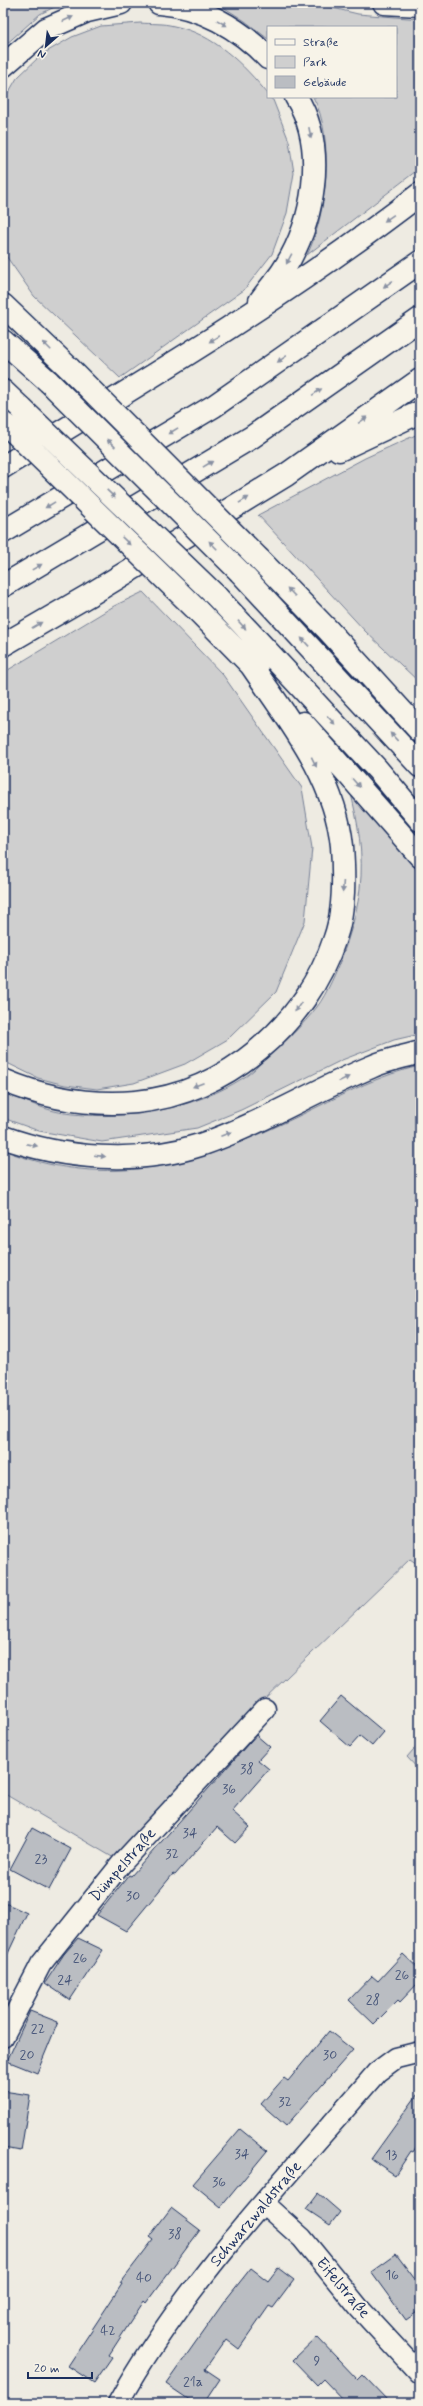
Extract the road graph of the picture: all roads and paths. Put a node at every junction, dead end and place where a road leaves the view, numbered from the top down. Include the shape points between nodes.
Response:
1 (121, 3) edge
2 (159, 3) edge
3 (384, 3) edge
4 (420, 6) edge
5 (267, 57) edge
6 (3, 66) edge
7 (296, 98) edge
8 (420, 194) edge
9 (420, 262) edge
10 (3, 293) edge
11 (3, 305) edge
12 (247, 318) junction
13 (420, 319) edge
14 (25, 324) junction
15 (3, 341) edge
16 (420, 380) edge
17 (3, 391) edge
18 (420, 412) edge
19 (5, 424) edge
20 (3, 467) edge
21 (286, 475) junction
22 (3, 532) edge
23 (3, 586) edge
24 (328, 630) junction
25 (3, 645) edge
26 (247, 659) junction
27 (420, 712) edge
28 (420, 731) edge
29 (420, 766) edge
30 (420, 820) edge
31 (420, 856) edge
32 (420, 1052) edge
33 (3, 1080) edge
34 (3, 1137) edge
35 (265, 1709) dead end
36 (3, 2037) edge
37 (420, 2052) edge
38 (264, 2204) junction
39 (420, 2374) edge
40 (118, 2403) edge

6 -> 1 highway via 46,29 87,11
2 -> 5 highway via 173,4 211,16 249,39
3 - 4 highway
7 -> 12 highway via 310,132 314,167 310,203 299,241 282,271
8 -> 12 highway
9 -> 22 highway via 214,406
10 - 14 highway
11 - 14 highway
12 -> 20 highway
23 -> 13 highway via 252,437
24 -> 14 highway, bridge
29 -> 15 highway, bridge via 240,572 49,382
21 -> 16 highway
17 -> 30 highway, bridge via 216,596 377,768
18 - 21 highway
19 -> 26 highway, bridge
25 -> 21 highway
24 - 27 highway
24 - 28 highway
26 -> 31 highway
26 -> 33 highway via 312,758 332,802 342,844 344,886 336,938 316,980 289,1021 260,1050 221,1076 177,1093 136,1102 92,1102 32,1092
34 -> 32 highway via 61,1152 105,1157 158,1154 199,1145 251,1125 372,1066
35 - 36 street, Dümpelstraße via 122,1863 46,1958
37 - 38 street, Schwarzwaldstraße via 396,2058 377,2072
38 - 39 street, Eifelstraße via 302,2238 360,2308
38 - 40 street, Schwarzwaldstraße via 195,2287 137,2370

